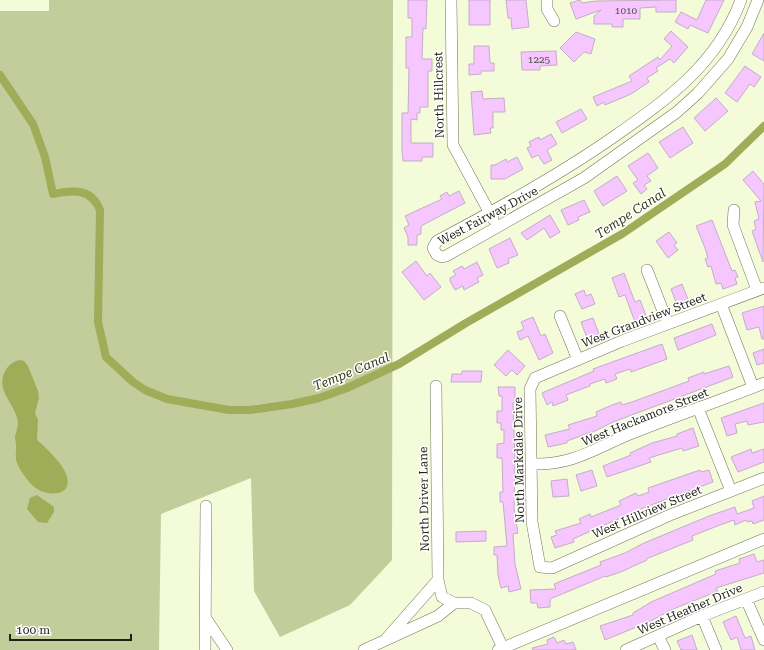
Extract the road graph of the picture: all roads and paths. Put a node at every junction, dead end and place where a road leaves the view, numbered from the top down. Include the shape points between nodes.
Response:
1 (450, 0) edge
2 (547, 0) edge
3 (741, 0) edge
4 (758, 0) edge
5 (554, 21) dead end
6 (734, 210) dead end
7 (490, 213) junction
8 (497, 227) junction
9 (647, 270) dead end
10 (761, 289) edge
11 (721, 304) junction
12 (560, 316) dead end
13 (668, 324) junction
14 (578, 360) junction
15 (535, 378) joint
16 (764, 383) edge
17 (436, 386) dead end
18 (753, 388) junction
19 (698, 408) junction
20 (533, 464) junction
21 (764, 478) edge
22 (731, 491) junction
23 (206, 506) dead end
24 (764, 539) edge
25 (540, 567) joint
26 (438, 580) junction
27 (764, 592) edge
28 (746, 599) junction
29 (454, 604) junction
30 (702, 616) junction
31 (205, 617) junction
32 (658, 636) junction
33 (764, 640) edge
34 (384, 641) junction
35 (501, 649) edge
36 (205, 650) edge
37 (227, 650) edge
38 (364, 650) edge
39 (626, 650) edge
40 (665, 650) edge
41 (716, 650) edge

1 - 7 street, North Hillcrest via 453,145
2 - 5 street via 547,10
3 - 7 street, West Fairway Drive via 718,44 697,71 673,94 572,165
4 - 8 street, West Fairway Drive via 728,59 687,103 584,178
6 - 10 street via 733,225
7 - 8 street, North Hillcrest
7 - 8 street, West Fairway Drive via 437,241 434,244 434,252 439,256 446,256
9 - 13 street
10 - 11 street, West Grandview Street
11 - 13 street, West Grandview Street
11 - 18 street
12 - 14 street
13 - 14 street, West Grandview Street
14 - 15 street, West Grandview Street
15 - 20 street, North Markdale Drive via 530,389
16 - 18 street, West Hackamore Street
17 - 26 street, North Driver Lane
18 - 19 street, West Hackamore Street
19 - 20 street, West Hackamore Street via 582,456 558,464
19 - 22 street
20 - 25 street, North Markdale Drive via 532,522
21 - 22 street, West Hillview Street
22 - 25 street, West Hillview Street via 670,515 552,568
23 - 31 street
24 - 35 street
26 - 29 street, North Driver Lane via 442,597
26 - 34 street
27 - 28 street, West Heather Drive
28 - 30 street, West Heather Drive
28 - 33 street
29 - 34 street via 438,616
29 - 35 street via 471,604 485,610
30 - 32 street, West Heather Drive
30 - 41 street
31 - 36 street
31 - 37 street
32 - 39 street, West Heather Drive
32 - 40 street
34 - 38 street

